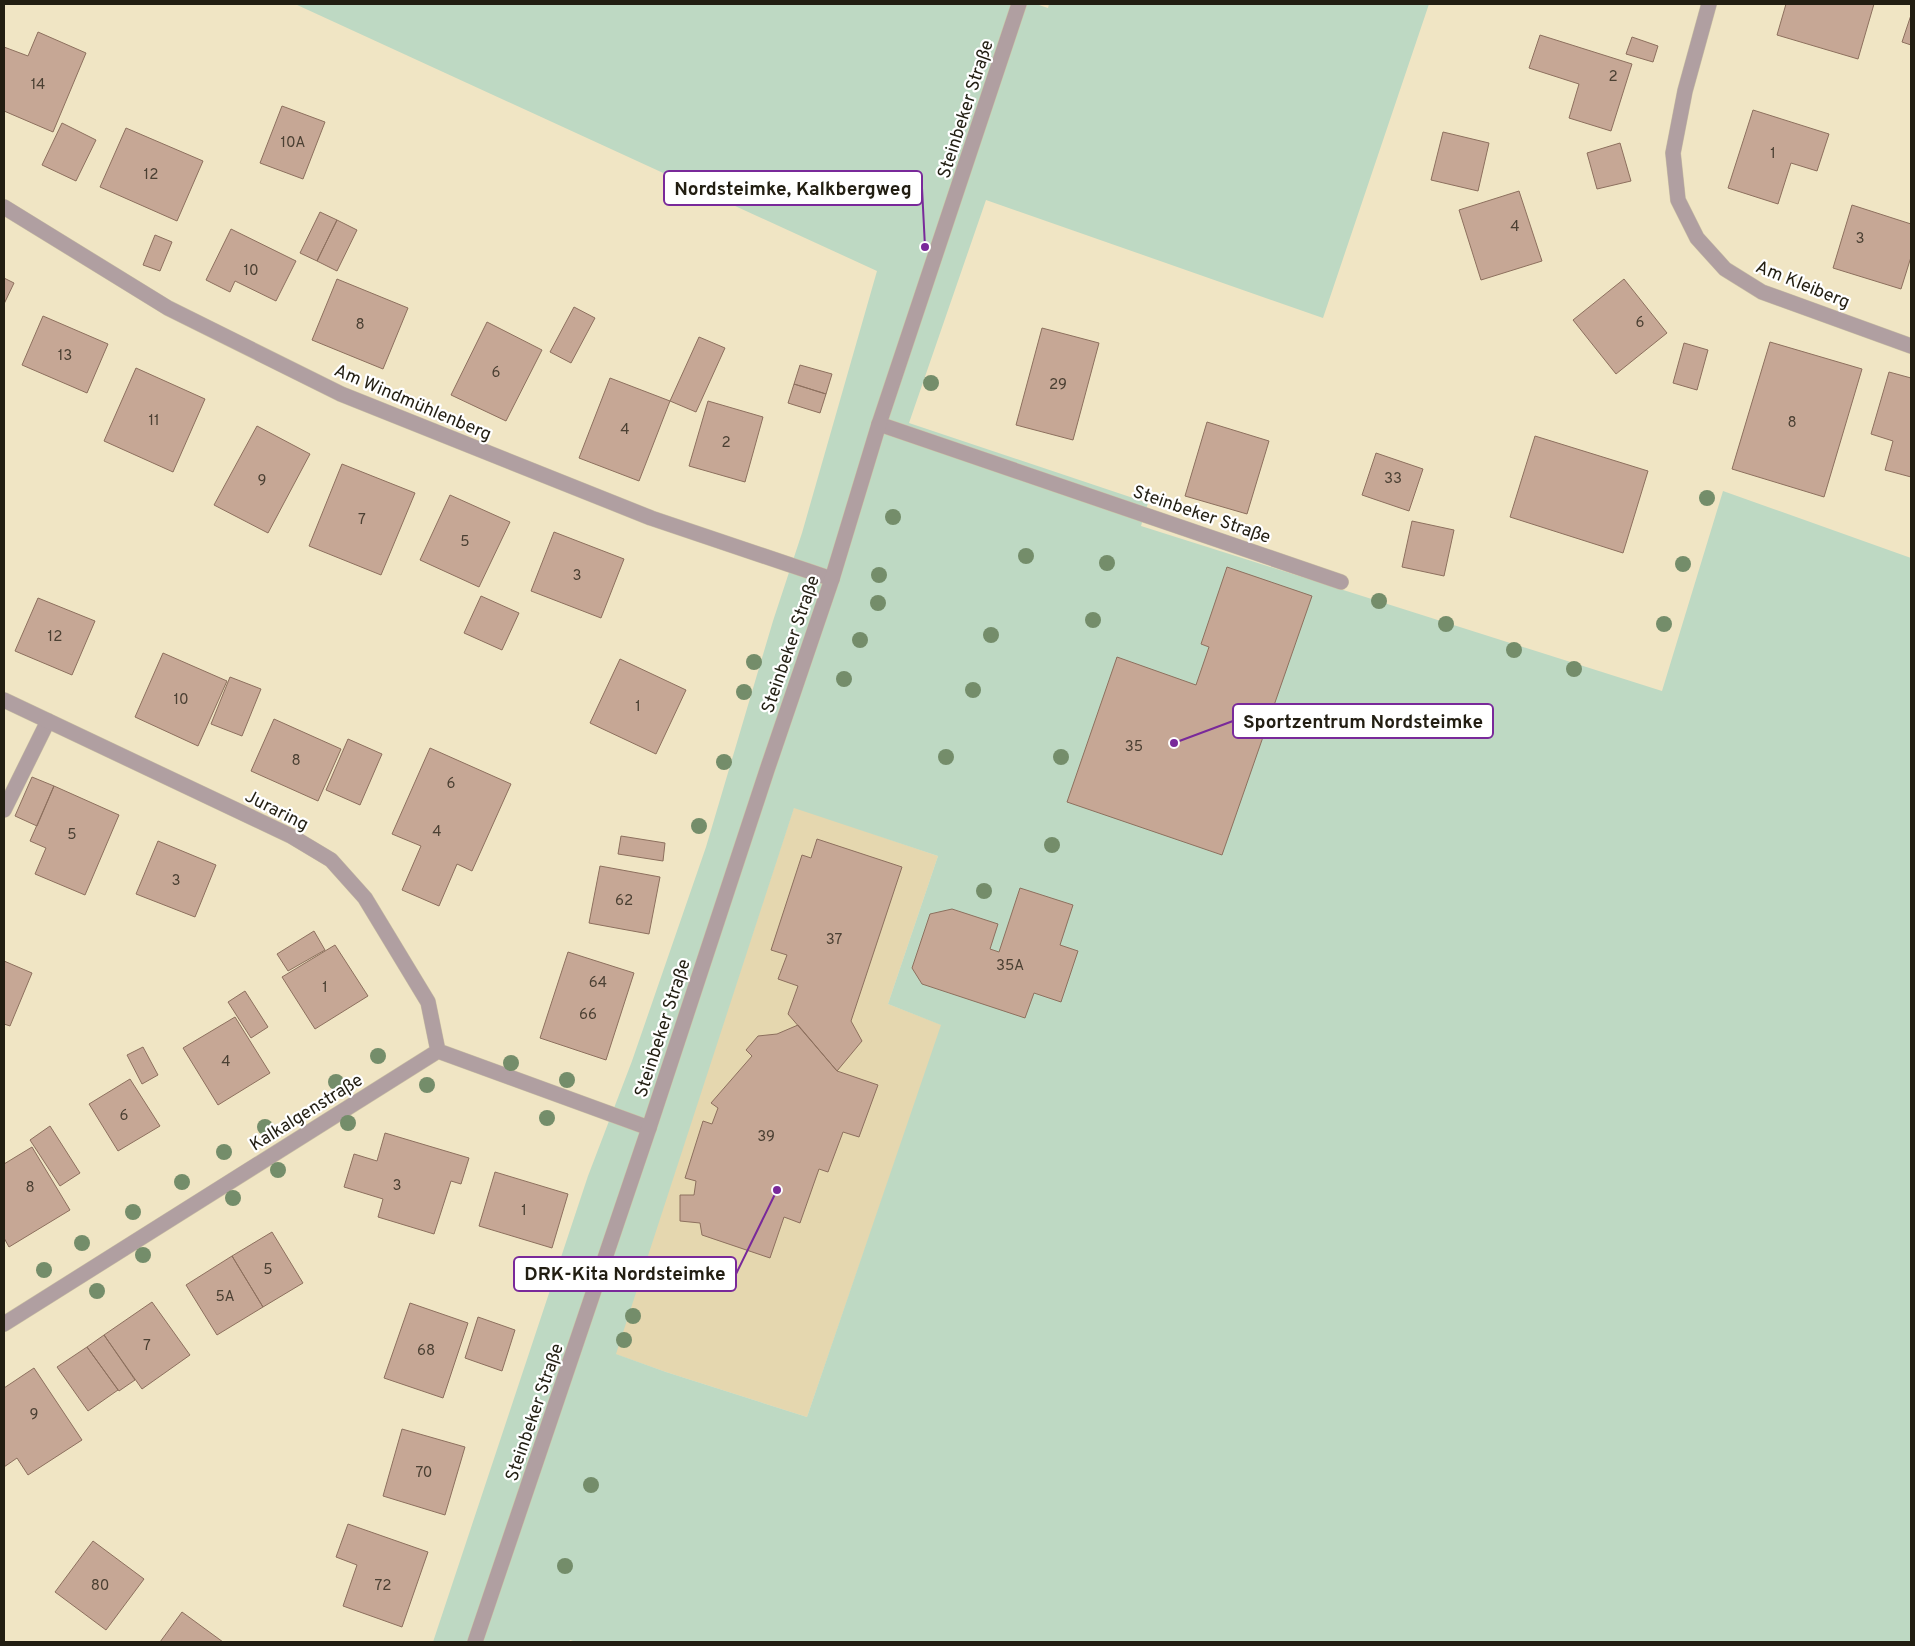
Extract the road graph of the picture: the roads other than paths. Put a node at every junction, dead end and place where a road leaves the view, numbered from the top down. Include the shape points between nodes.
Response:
1 (1019, 4) edge
2 (1709, 4) edge
3 (4, 207) edge
4 (1911, 346) edge
5 (879, 424) junction
6 (832, 579) junction
7 (1342, 582) dead end
8 (4, 700) edge
9 (48, 721) junction
10 (4, 810) edge
11 (438, 1051) junction
12 (649, 1128) junction
13 (4, 1324) edge
14 (475, 1642) edge

1 - 5 street, Steinbeker Straße
2 - 4 street, Am Kleiberg via 1685,91 1674,153 1678,200 1697,238 1724,269 1762,292
3 - 6 street, Am Windmühlenberg via 168,308 341,394 651,518
5 - 6 street, Steinbeker Straße
5 - 7 street, Steinbeker Straße
6 - 12 street, Steinbeker Straße
8 - 9 street, Juraring
9 - 10 street
9 - 11 street, Juraring via 291,836 331,860 365,898 428,1002
11 - 12 street
11 - 13 street, Kalkalgenstraße
12 - 14 street, Steinbeker Straße

